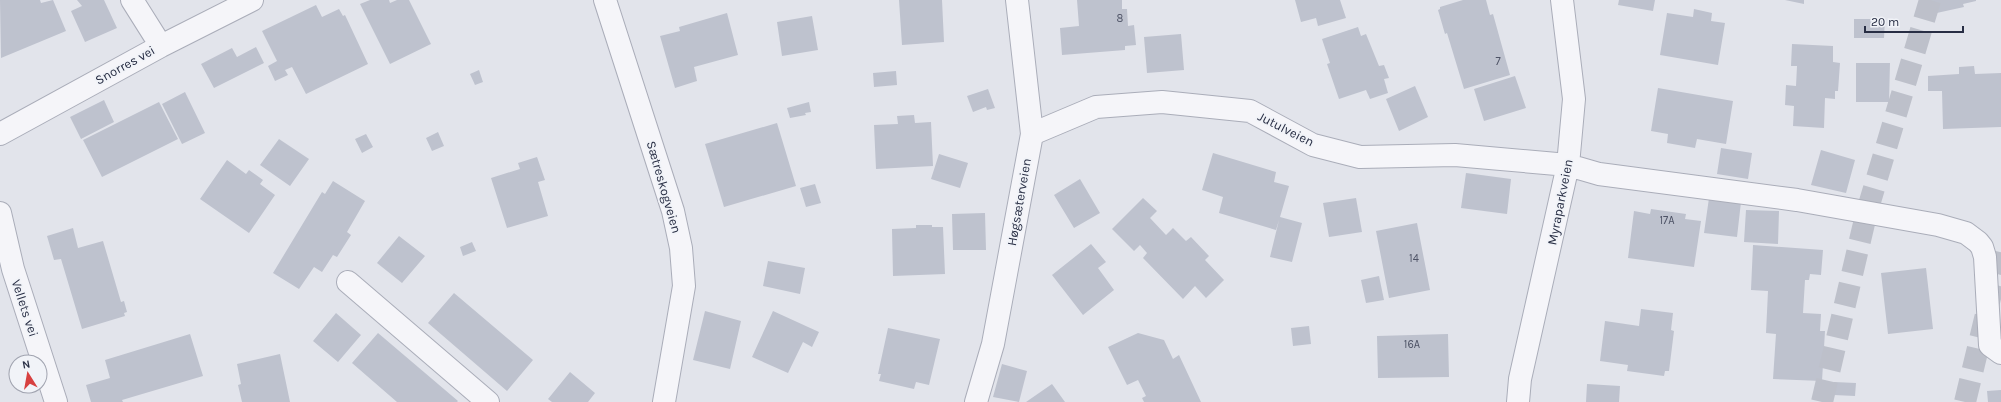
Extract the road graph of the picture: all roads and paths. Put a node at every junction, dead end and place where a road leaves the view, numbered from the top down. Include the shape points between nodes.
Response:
1 (132, 0) edge
2 (252, 0) edge
3 (605, 0) edge
4 (1017, 0) edge
5 (1562, 0) edge
6 (161, 46) junction
7 (0, 134) edge
8 (1032, 134) junction
9 (1568, 165) junction
10 (0, 213) edge
11 (348, 282) dead end
12 (2001, 353) edge
13 (56, 402) edge
14 (488, 402) edge
15 (664, 402) edge
16 (976, 402) edge
17 (1518, 402) edge

1 - 6 street
2 - 6 street, Snorres vei
3 - 15 street, Sætreskogveien via 673,211 681,248 684,286
4 - 8 street, Høgsæterveien
5 - 9 street, Myraparkveien via 1574,99
6 - 7 street, Snorres vei
8 - 9 street, Jutulveien via 1096,107 1162,102 1250,111 1313,145 1360,156 1455,155
8 - 16 street, Høgsæterveien via 993,344
9 - 12 street, Jutulveien via 1599,174 1797,200 1938,225 1966,233 1978,242 1985,257 1990,345
9 - 17 street, Myraparkveien via 1520,379
10 - 13 street, Vellets vei via 13,269
11 - 14 street

